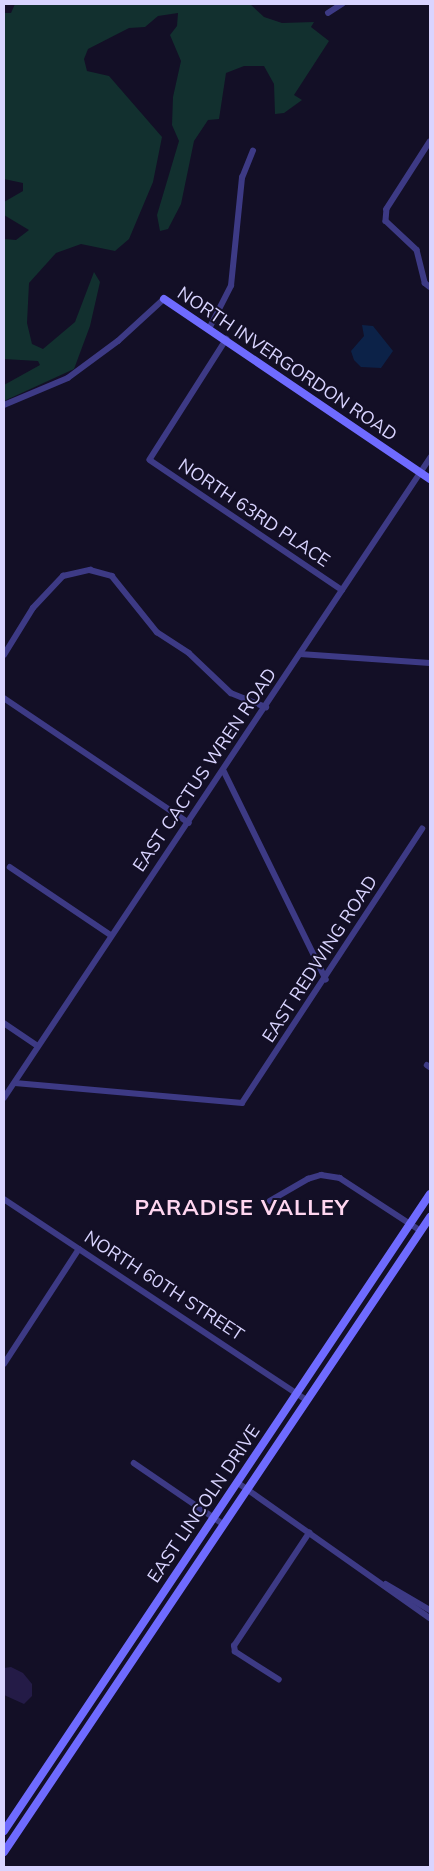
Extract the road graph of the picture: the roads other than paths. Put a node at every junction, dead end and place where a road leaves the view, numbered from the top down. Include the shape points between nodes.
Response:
1 (342, 4) edge
2 (328, 13) dead end
3 (430, 142) edge
4 (252, 151) dead end
5 (430, 287) edge
6 (164, 299) joint
7 (210, 327) junction
8 (227, 339) junction
9 (4, 405) edge
10 (430, 458) edge
11 (420, 472) junction
12 (430, 479) edge
13 (342, 590) junction
14 (300, 654) junction
15 (4, 655) edge
16 (430, 663) edge
17 (4, 698) edge
18 (266, 707) junction
19 (224, 771) junction
20 (189, 823) junction
21 (422, 829) dead end
22 (10, 867) dead end
23 (112, 935) junction
24 (326, 980) junction
25 (4, 1023) edge
26 (38, 1046) junction
27 (15, 1083) junction
28 (4, 1098) edge
29 (430, 1194) edge
30 (4, 1199) edge
31 (270, 1201) dead end
32 (430, 1217) edge
33 (411, 1224) junction
34 (421, 1231) junction
35 (80, 1249) junction
36 (348, 1318) junction
37 (358, 1324) junction
38 (4, 1364) edge
39 (297, 1393) junction
40 (306, 1400) junction
41 (134, 1463) dead end
42 (237, 1482) junction
43 (246, 1488) junction
44 (213, 1518) junction
45 (223, 1524) junction
46 (309, 1533) junction
47 (382, 1582) junction
48 (430, 1610) edge
49 (430, 1618) edge
50 (279, 1680) dead end
51 (4, 1831) edge
52 (4, 1852) edge

1 - 2 street
3 - 5 street via 387,209 386,221 418,250 425,282
4 - 7 street via 242,178 230,292
6 - 7 main road, NORTH INVERGORDON ROAD
6 - 9 street, NORTH INVERGORDON ROAD via 118,341 68,378
7 - 8 main road, NORTH INVERGORDON ROAD
8 - 11 main road, NORTH INVERGORDON ROAD
8 - 13 street, NORTH 63RD PLACE via 150,460
10 - 11 street, EAST CACTUS WREN ROAD
11 - 12 main road, NORTH INVERGORDON ROAD
11 - 13 street, EAST CACTUS WREN ROAD
13 - 14 street, EAST CACTUS WREN ROAD
14 - 16 street
14 - 18 street, EAST CACTUS WREN ROAD
15 - 18 street via 33,608 63,576 90,570 112,576 157,632 189,653 231,693
17 - 20 street
18 - 19 street, EAST CACTUS WREN ROAD
19 - 20 street, EAST CACTUS WREN ROAD
19 - 24 street
20 - 23 street, EAST CACTUS WREN ROAD
21 - 24 street, EAST REDWING ROAD
22 - 23 street
23 - 26 street, EAST CACTUS WREN ROAD
24 - 27 street, EAST REDWING ROAD via 242,1103
25 - 26 street
26 - 27 street, EAST CACTUS WREN ROAD
27 - 28 street, EAST CACTUS WREN ROAD
29 - 33 main road, EAST LINCOLN DRIVE
30 - 35 street, NORTH 60TH STREET
31 - 33 street via 308,1179 330,1176 349,1182
32 - 34 main road, EAST LINCOLN DRIVE
33 - 34 street
33 - 36 main road, EAST LINCOLN DRIVE
34 - 37 main road, EAST LINCOLN DRIVE
35 - 38 street
35 - 39 street, NORTH 60TH STREET
36 - 37 main road
36 - 39 main road, EAST LINCOLN DRIVE
37 - 40 main road, EAST LINCOLN DRIVE
39 - 40 street, NORTH 60TH STREET
39 - 42 main road, EAST LINCOLN DRIVE
40 - 43 main road, EAST LINCOLN DRIVE
41 - 44 street
42 - 43 street
42 - 44 main road, EAST LINCOLN DRIVE
43 - 45 main road, EAST LINCOLN DRIVE
43 - 46 street
44 - 45 street
44 - 51 main road, EAST LINCOLN DRIVE
45 - 52 main road, EAST LINCOLN DRIVE
46 - 47 street
46 - 50 street via 234,1646 235,1652
47 - 48 street
47 - 49 street

